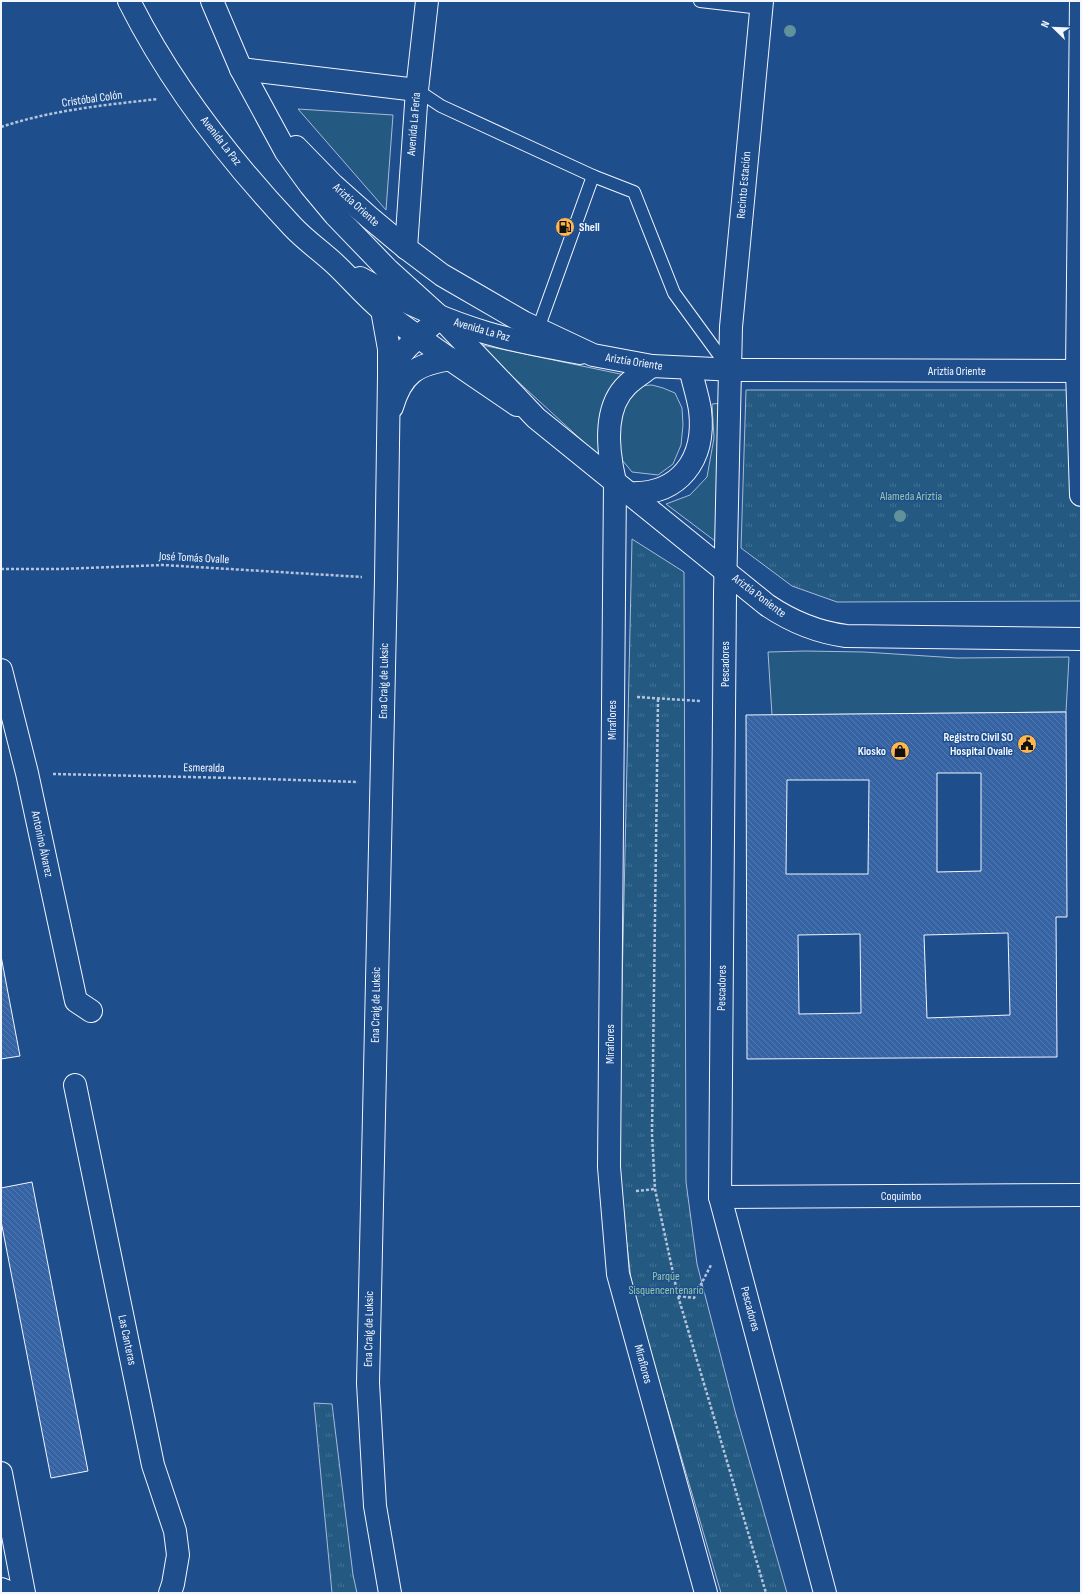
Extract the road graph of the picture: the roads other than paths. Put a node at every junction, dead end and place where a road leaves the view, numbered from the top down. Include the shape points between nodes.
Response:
1 (129, 1) edge
2 (212, 1) edge
3 (427, 1) edge
4 (700, 1) edge
5 (1081, 1) edge
6 (762, 5) edge
7 (241, 69) junction
8 (417, 90) junction
9 (268, 118) junction
10 (593, 176) junction
11 (406, 248) junction
12 (335, 264) junction
13 (419, 297) junction
14 (382, 310) junction
15 (440, 317) junction
16 (538, 329) junction
17 (419, 337) junction
18 (593, 355) junction
19 (451, 360) junction
20 (652, 366) junction
21 (690, 368) junction
22 (730, 370) junction
23 (1079, 371) edge
24 (389, 376) junction
25 (389, 416) junction
26 (536, 418) junction
27 (621, 488) junction
28 (1081, 495) edge
29 (726, 572) junction
30 (1081, 639) edge
31 (1, 670) edge
32 (92, 1011) dead end
33 (75, 1084) dead end
34 (1081, 1195) edge
35 (720, 1197) junction
36 (1, 1472) edge
37 (1, 1589) edge
38 (11, 1593) edge
39 (24, 1593) edge
40 (170, 1593) edge
41 (390, 1593) edge
42 (706, 1593) edge
43 (825, 1593) edge

1 - 12 street, Avenida La Paz via 161,57 220,141 293,227
2 - 7 street
3 - 8 street, Avenida La Feria
4 - 6 lane
5 - 23 street
6 - 22 street, Recinto Estación via 731,327
7 - 8 street
7 - 9 street
8 - 10 lane via 441,106
8 - 11 street, Avenida La Feria
9 - 11 street, Ariztía Oriente via 333,185
9 - 13 street via 286,152 310,185 367,250
10 - 16 lane
10 - 22 lane via 634,192 674,293
11 - 13 street, Avenida La Feria via 408,270
11 - 16 street, Ariztía Oriente via 442,275
12 - 14 street, Avenida La Paz
12 - 15 street, Avenida La Paz via 382,290
13 - 15 street
14 - 17 street, Avenida La Paz
14 - 24 street
15 - 17 street, Ena Craig de Luksic
15 - 18 street, Avenida La Paz via 488,333
15 - 26 street
16 - 18 street, Ariztía Oriente
17 - 19 street, Avenida La Paz
17 - 24 street, Ena Craig de Luksic via 398,357
18 - 20 street, Ariztía Oriente
19 - 25 street, Ena Craig de Luksic via 432,362 411,372 397,392
19 - 26 street, Avenida La Paz
20 - 21 street, Ariztía Oriente
20 - 27 street via 627,385 613,410 609,428 610,460
21 - 22 street, Ariztía Oriente
21 - 27 street via 700,411 700,434 691,464 669,486 656,491 642,494
22 - 23 street, Ariztía Oriente
22 - 29 street, Pescadores
23 - 28 street
24 - 25 street, Ena Craig de Luksic
25 - 41 street, Ena Craig de Luksic via 368,1383 375,1506
26 - 27 street, Ariztía Poniente
27 - 29 street, Ariztía Poniente
27 - 42 street, Miraflores via 608,1167 618,1274
29 - 30 street, Ariztía Poniente via 783,616 798,624 830,634
29 - 35 street, Pescadores
31 - 32 street, Antonino Álvarez via 27,773 76,1001
33 - 40 street, Las Canteras via 153,1465 175,1531 178,1555
34 - 35 street, Coquimbo
35 - 43 street, Pescadores
36 - 39 street
37 - 38 street

